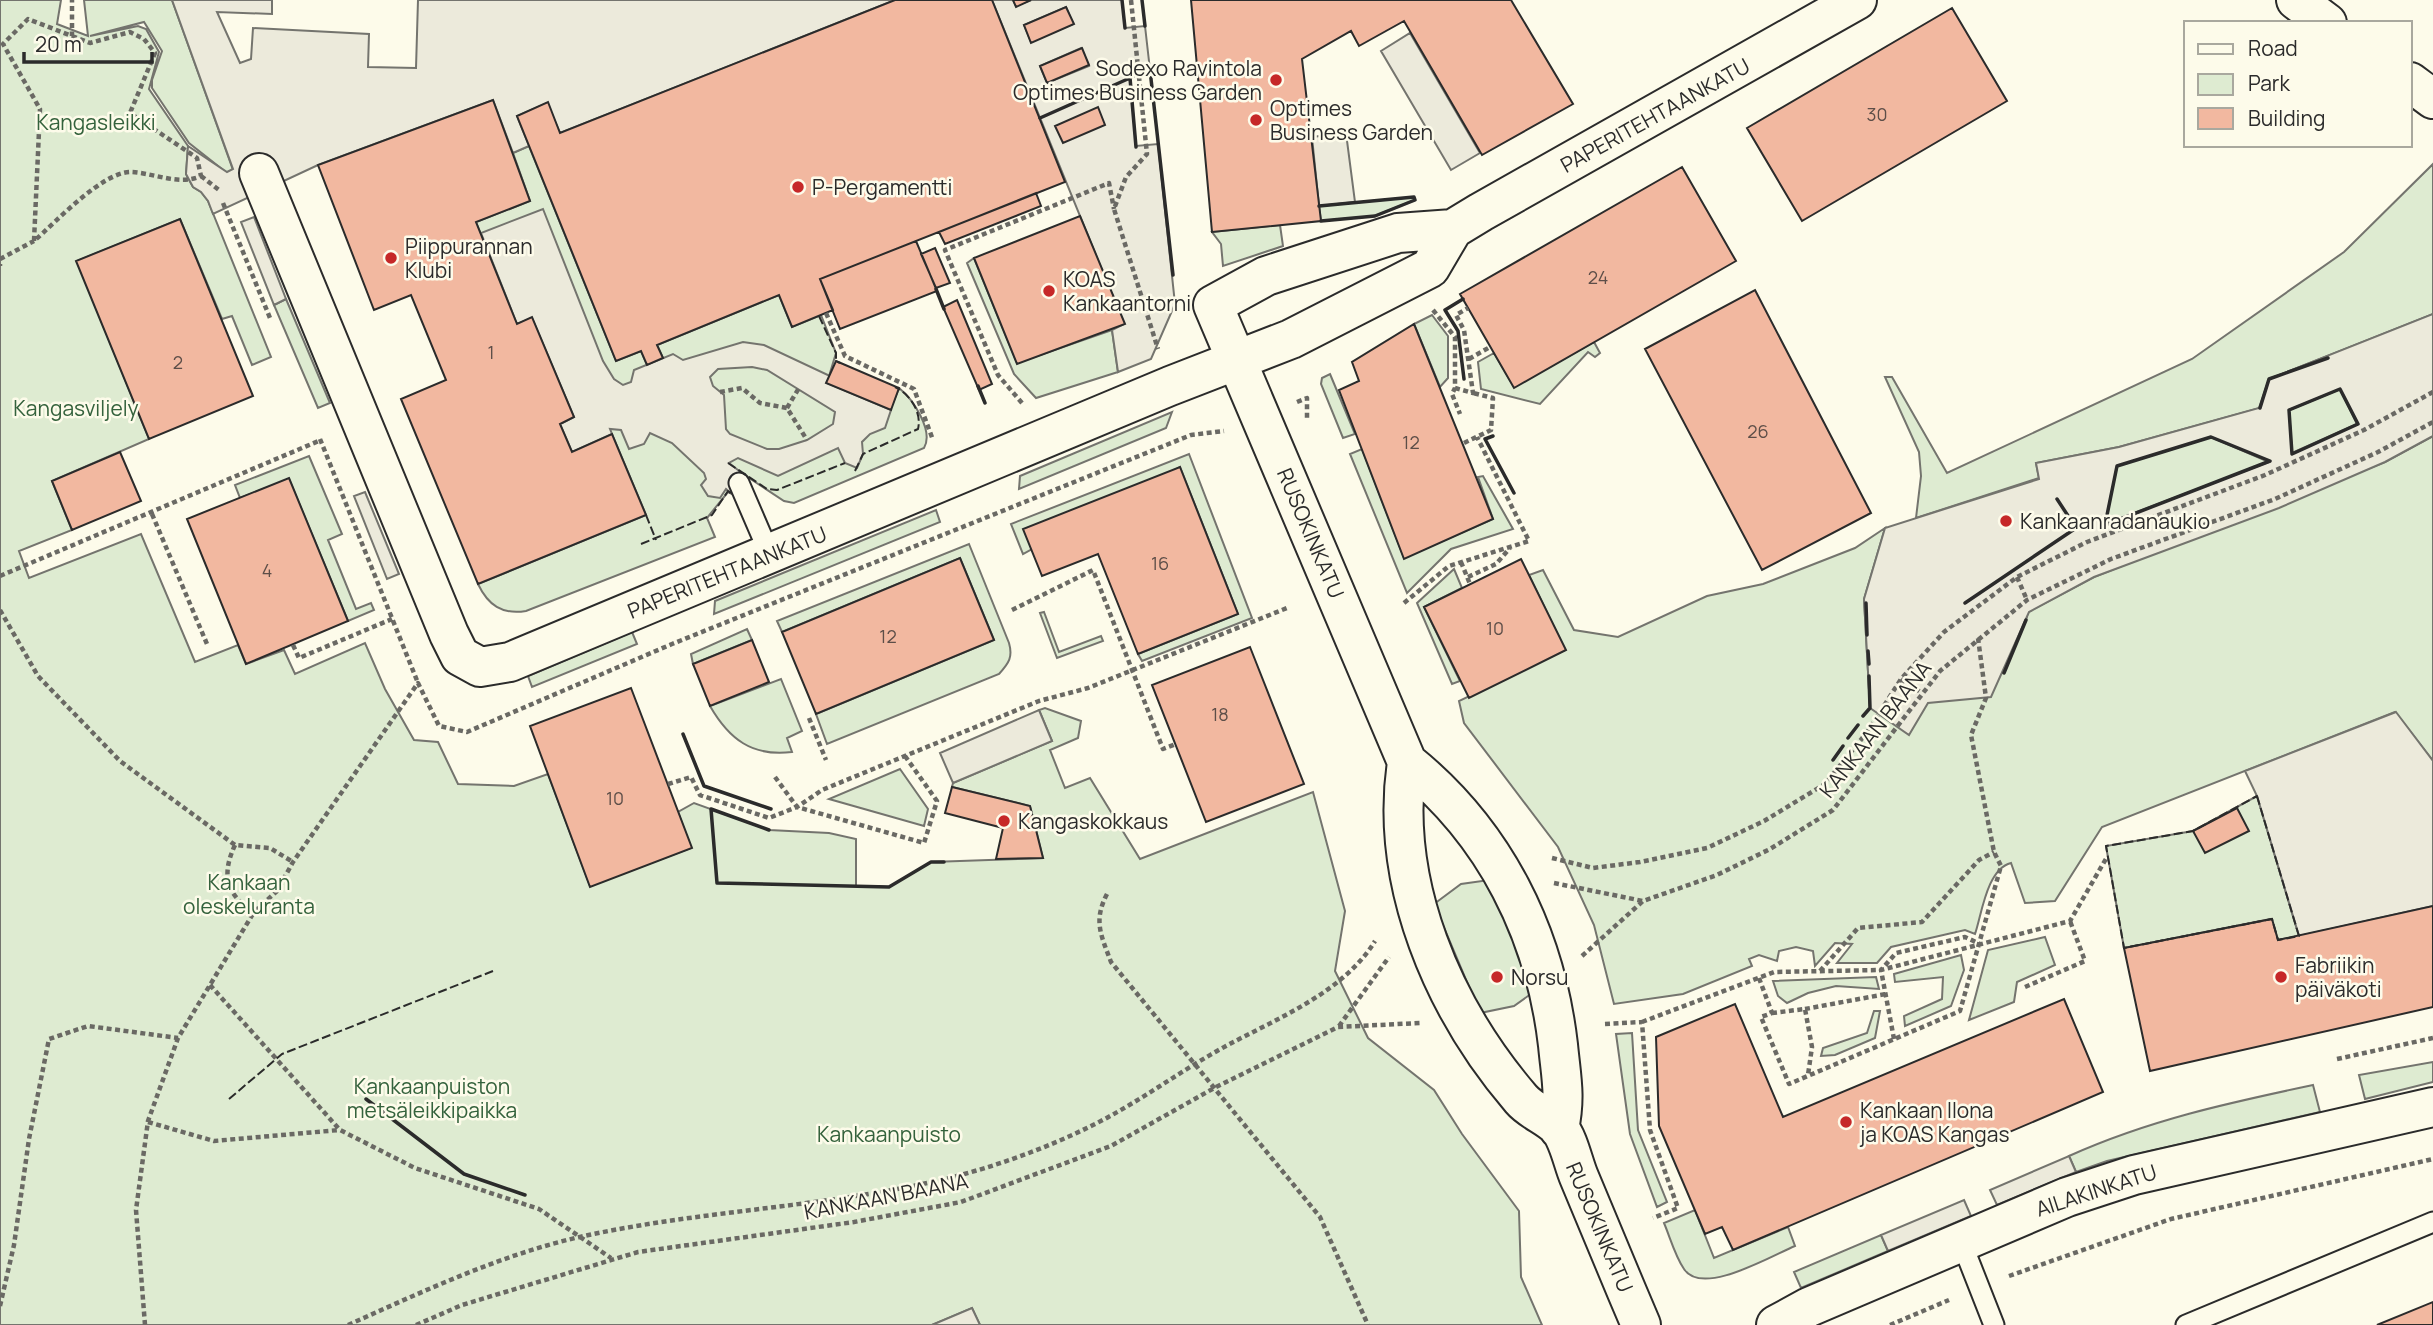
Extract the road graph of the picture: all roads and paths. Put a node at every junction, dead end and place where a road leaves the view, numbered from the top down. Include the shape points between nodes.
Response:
1 (72, 0) edge
2 (1131, 0) edge
3 (1857, 0) edge
4 (2295, 0) edge
5 (2324, 21) edge
6 (72, 36) junction
7 (2412, 83) edge
8 (2433, 99) edge
9 (259, 173) dead end
10 (201, 176) junction
11 (219, 190) dead end
12 (1114, 209) junction
13 (1453, 229) junction
14 (34, 241) junction
15 (0, 263) edge
16 (1428, 304) dead end
17 (1213, 305) joint
18 (1468, 308) dead end
19 (826, 313) dead end
20 (1490, 347) dead end
21 (1469, 359) junction
22 (1160, 361) dead end
23 (1236, 361) junction
24 (799, 388) dead end
25 (1455, 388) junction
26 (720, 392) dead end
27 (2433, 392) edge
28 (1473, 393) junction
29 (1025, 406) dead end
30 (787, 408) junction
31 (1461, 414) dead end
32 (1263, 417) junction
33 (2433, 422) edge
34 (1312, 429) dead end
35 (1477, 437) junction
36 (321, 440) dead end
37 (807, 440) dead end
38 (1464, 443) dead end
39 (938, 454) dead end
40 (739, 484) dead end
41 (152, 514) junction
42 (1510, 547) junction
43 (771, 555) junction
44 (1461, 562) junction
45 (0, 576) edge
46 (1468, 577) junction
47 (2017, 577) junction
48 (1470, 584) dead end
49 (2027, 600) junction
50 (1404, 603) dead end
51 (1287, 608) dead end
52 (0, 610) edge
53 (1012, 611) dead end
54 (392, 619) dead end
55 (1977, 638) junction
56 (207, 644) dead end
57 (293, 645) dead end
58 (1132, 669) junction
59 (1901, 679) junction
60 (1922, 693) junction
61 (808, 718) dead end
62 (1176, 744) dead end
63 (905, 756) junction
64 (826, 760) dead end
65 (1407, 762) junction
66 (775, 777) dead end
67 (668, 784) dead end
68 (797, 807) junction
69 (235, 845) junction
70 (1994, 852) junction
71 (2107, 857) dead end
72 (1552, 858) dead end
73 (293, 862) junction
74 (1565, 886) dead end
75 (1107, 894) dead end
76 (1643, 901) junction
77 (254, 912) junction
78 (2070, 921) junction
79 (1376, 940) dead end
80 (1591, 945) dead end
81 (1980, 945) junction
82 (1385, 965) dead end
83 (1881, 970) junction
84 (1820, 971) junction
85 (1759, 978) junction
86 (210, 985) junction
87 (2025, 987) dead end
88 (1886, 995) junction
89 (1805, 1009) junction
90 (1772, 1013) junction
91 (1408, 1021) dead end
92 (1642, 1022) junction
93 (1605, 1024) dead end
94 (1338, 1027) junction
95 (178, 1038) junction
96 (2433, 1038) edge
97 (1894, 1039) junction
98 (2337, 1059) dead end
99 (1194, 1063) junction
100 (1808, 1075) junction
101 (1216, 1087) junction
102 (2433, 1107) edge
103 (148, 1122) junction
104 (1559, 1129) junction
105 (340, 1130) junction
106 (2433, 1159) edge
107 (1653, 1218) dead end
108 (2433, 1222) edge
109 (582, 1237) junction
110 (1961, 1241) junction
111 (612, 1258) junction
112 (1979, 1288) junction
113 (0, 1306) edge
114 (145, 1325) edge
115 (348, 1325) edge
116 (416, 1325) edge
117 (1368, 1325) edge
118 (1641, 1325) edge
119 (1776, 1325) edge
120 (1890, 1325) edge
121 (1994, 1325) edge
122 (2186, 1325) edge

1 - 6 path
2 - 12 path via 1147,154 1126,177
3 - 13 street, PAPERITEHTAANKATU
4 - 5 street
6 - 10 path via 90,43 130,32 144,39 155,53 130,113 197,158
6 - 14 path via 27,19 3,44 40,109
7 - 8 street
9 - 43 street, PAPERITEHTAANKATU via 460,656 480,667 510,662
10 - 11 path
10 - 14 path via 190,181 129,172 109,177
12 - 22 path
12 - 29 path via 1109,183 944,250 998,375
13 - 17 street, PAPERITEHTAANKATU via 1398,233 1266,276
13 - 23 street, PAPERITEHTAANKATU via 1430,268 1291,339
14 - 15 path
16 - 25 path via 1455,337
17 - 23 street, RUSOKINKATU
18 - 21 path via 1456,315
19 - 39 path via 845,356 914,389
20 - 21 path
21 - 28 path
23 - 32 street, RUSOKINKATU
23 - 43 street, PAPERITEHTAANKATU
24 - 30 path
25 - 28 path
25 - 31 path via 1452,394
26 - 30 path via 742,388 760,402
27 - 47 path via 2364,430 2265,475 2087,542
28 - 35 path via 1493,398 1491,430
30 - 37 path
32 - 34 path via 1307,398
32 - 65 street, RUSOKINKATU
32 - 73 path via 1221,432 1191,435 978,519 467,732 439,726 418,683
33 - 49 path, KANKAAN BAANA via 2275,499 2111,559
35 - 38 path
35 - 42 path via 1529,541
36 - 41 path
40 - 43 lane
41 - 45 path
41 - 56 path
42 - 44 path
42 - 46 path via 1496,564
44 - 46 path
44 - 50 path via 1449,566
46 - 48 path
47 - 49 path
47 - 59 path via 1944,632
49 - 55 path, KANKAAN BAANA
51 - 58 path
52 - 69 path via 38,676 120,761
53 - 58 path via 1093,570
54 - 57 path via 299,658
55 - 60 path, KANKAAN BAANA
55 - 70 path via 1986,698 1971,735
58 - 62 path via 1163,749
58 - 63 path
59 - 60 path
59 - 72 path via 1868,731 1825,784 1764,821 1707,848 1640,862 1593,868
60 - 76 path, KANKAAN BAANA via 1833,810 1770,849
61 - 64 path
63 - 68 path via 822,790
63 - 68 path via 937,801 924,843
65 - 104 street, RUSOKINKATU via 1437,786 1476,832 1511,884 1529,926 1550,995 1565,1088
65 - 104 street via 1402,798 1408,861 1418,906 1457,1012 1523,1102
66 - 68 path
67 - 68 path via 691,777 700,795 768,818
69 - 73 path via 270,848
69 - 77 path via 227,862 229,889
70 - 81 path via 2001,866
70 - 84 path via 1979,860 1922,922 1858,928
71 - 78 path
73 - 77 path via 277,891
74 - 76 path
75 - 99 path via 1098,911 1111,962
76 - 80 path
77 - 86 path
78 - 81 path
78 - 87 path via 2085,961
79 - 99 path via 1362,962 1327,989
81 - 83 path
81 - 83 path via 1965,937 1896,953
81 - 97 path via 1960,1012
82 - 94 path
83 - 84 path
83 - 88 path
84 - 85 path via 1774,972
85 - 90 path
85 - 92 path
86 - 95 path
86 - 105 path
88 - 89 path
88 - 97 path
89 - 90 path
89 - 100 path via 1812,1047
90 - 100 path via 1761,1017 1789,1084
91 - 94 path
92 - 93 path
92 - 107 path via 1650,1130 1678,1208
94 - 101 path, KANKAAN BAANA
95 - 103 path
95 - 113 path via 88,1026 49,1039
96 - 98 path
97 - 100 path
99 - 101 path
99 - 109 path via 1092,1126 950,1178
101 - 111 path, KANKAAN BAANA via 1111,1146 961,1202
101 - 117 path via 1321,1217
102 - 110 street, AILAKINKATU via 2134,1175
103 - 105 path via 214,1141
103 - 114 path via 136,1209
104 - 118 street, RUSOKINKATU
105 - 109 path via 415,1168 539,1209
106 - 112 path via 2171,1219
108 - 122 lane
109 - 111 path
109 - 115 path via 450,1279
110 - 112 lane
110 - 119 street, AILAKINKATU
111 - 116 path, KANKAAN BAANA via 462,1305
112 - 120 path
112 - 121 lane

